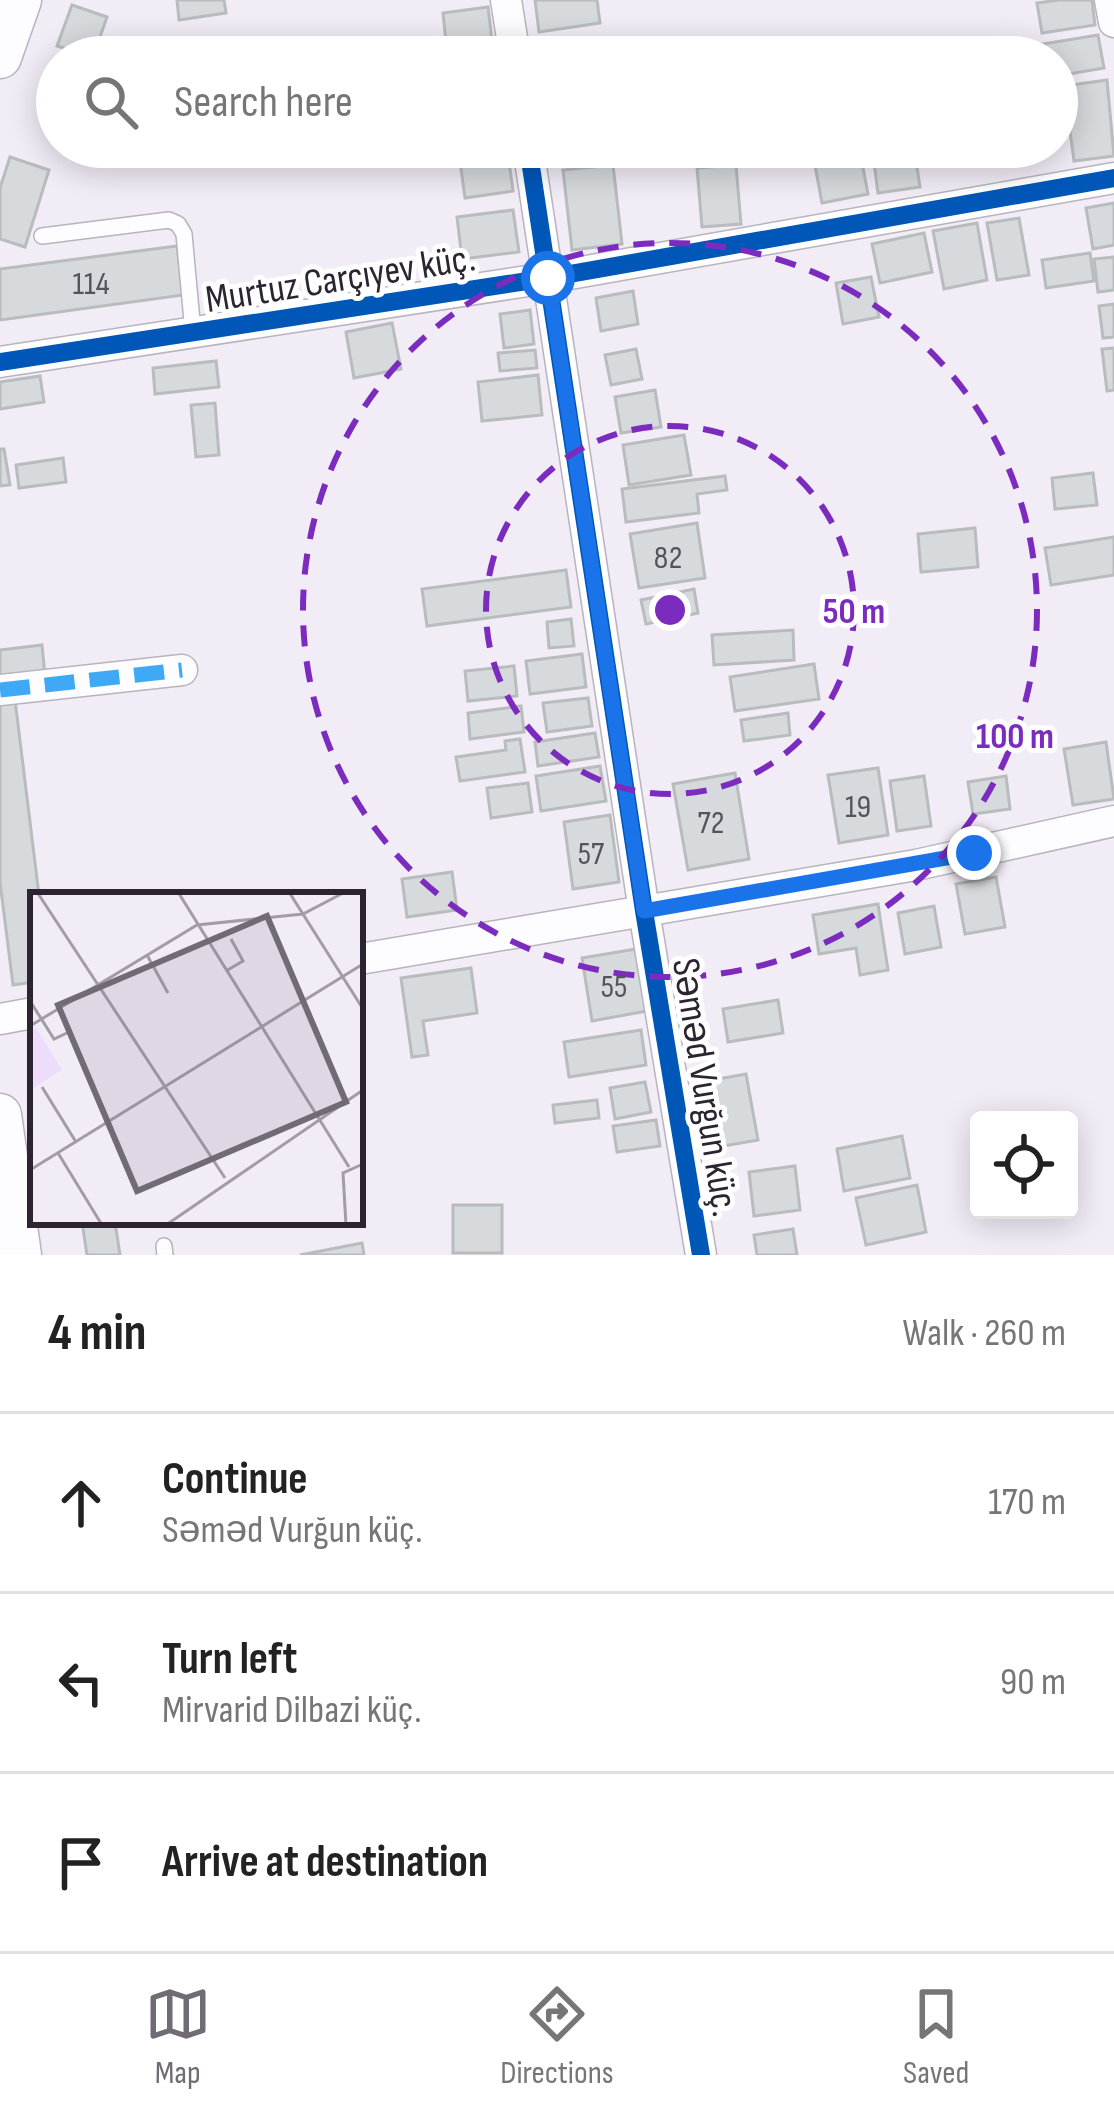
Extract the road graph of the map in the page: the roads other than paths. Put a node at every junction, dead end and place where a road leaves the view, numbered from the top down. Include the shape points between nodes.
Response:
1 (20, 0) edge
2 (506, 0) edge
3 (1110, 0) edge
4 (1114, 22) edge
5 (512, 36) edge
6 (0, 57) edge
7 (531, 168) edge
8 (1114, 178) edge
9 (42, 236) dead end
10 (548, 278) junction
11 (193, 332) junction
12 (0, 362) edge
13 (182, 670) dead end
14 (0, 690) edge
15 (1114, 820) edge
16 (644, 911) junction
17 (363, 958) edge
18 (30, 1014) edge
19 (0, 1019) edge
20 (0, 1115) edge
21 (20, 1255) edge
22 (701, 1255) edge

1 - 6 main road
2 - 5 street
3 - 4 street
7 - 10 street, Səməd Vurğun küç.
8 - 10 street, Murtuz Carçıyev küç.
9 - 11 lane via 178,224
10 - 11 street, Murtuz Carçıyev küç.
10 - 16 street, Səməd Vurğun küç.
11 - 12 street, Murtuz Carçıyev küç.
13 - 14 street
15 - 16 street via 916,866
16 - 17 street
16 - 22 street, Səməd Vurğun küç.
18 - 19 street
20 - 21 main road

